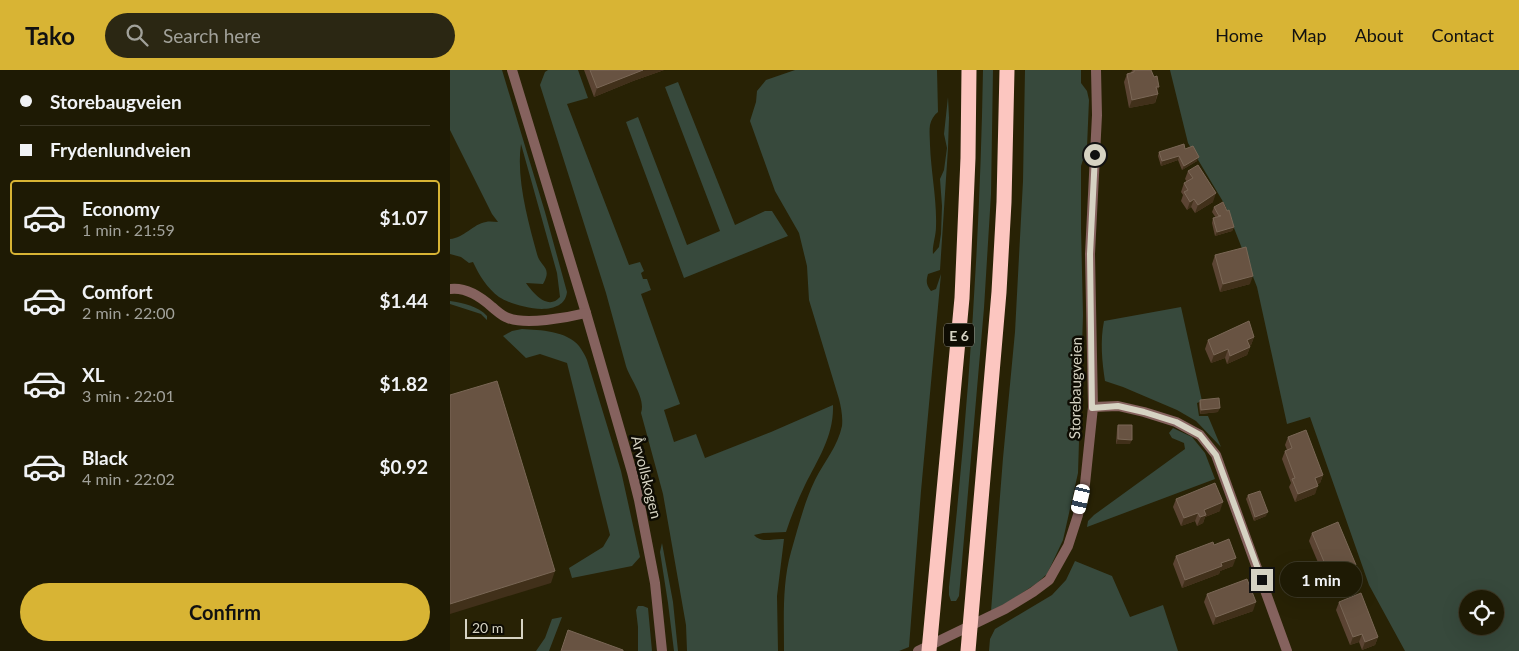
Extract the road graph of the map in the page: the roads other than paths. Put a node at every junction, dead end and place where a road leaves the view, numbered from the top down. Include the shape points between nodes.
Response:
1 (512, 70) edge
2 (968, 70) edge
3 (1007, 70) edge
4 (1096, 70) edge
5 (450, 290) edge
6 (586, 313) junction
7 (1092, 408) junction
8 (662, 651) edge
9 (918, 651) edge
10 (929, 651) edge
11 (968, 651) edge
12 (1287, 651) edge

1 - 6 street, Årvollskogen
2 - 10 highway, E 6 via 962,298
3 - 11 highway, E 6 via 999,292
4 - 7 street, Storebaugveien via 1090,254
5 - 6 street via 467,291 483,298 505,317 517,321
6 - 8 street, Årvollskogen via 639,500 655,583
7 - 9 street, Storebaugveien via 1085,484 1078,515 1068,546 1049,580 1005,609
7 - 12 street via 1118,406 1144,412 1176,422 1200,435 1216,455

